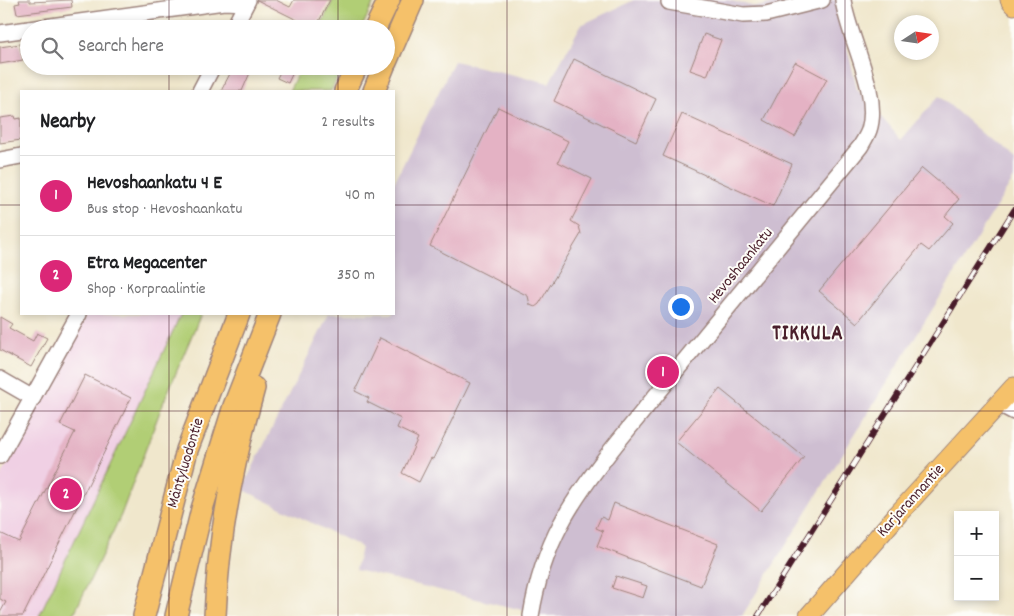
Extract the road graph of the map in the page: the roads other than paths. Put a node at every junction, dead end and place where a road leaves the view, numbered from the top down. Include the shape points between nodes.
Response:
1 (389, 0) edge
2 (413, 0) edge
3 (822, 0) edge
4 (843, 0) edge
5 (1010, 0) edge
6 (247, 1) edge
7 (669, 2) dead end
8 (1014, 5) edge
9 (94, 20) edge
10 (238, 20) edge
11 (379, 20) edge
12 (20, 30) edge
13 (0, 33) edge
14 (395, 41) edge
15 (208, 75) edge
16 (353, 75) edge
17 (380, 75) edge
18 (201, 90) edge
19 (345, 90) edge
20 (374, 90) edge
21 (20, 156) edge
22 (0, 160) edge
23 (78, 315) edge
24 (239, 315) edge
25 (266, 323) edge
26 (0, 379) edge
27 (1014, 387) edge
28 (33, 398) junction
29 (1007, 408) edge
30 (0, 456) edge
31 (144, 616) edge
32 (176, 616) edge
33 (215, 616) edge
34 (531, 616) edge
35 (809, 616) edge

1 - 11 highway
2 - 14 highway
3 - 7 street via 766,14 743,15
4 - 34 street, Hevoshaankatu via 871,111 869,129 860,148 616,444 568,508 544,560
5 - 8 main road
6 - 9 street
6 - 10 street
12 - 13 street
15 - 18 street
16 - 19 highway
17 - 20 highway
21 - 22 street
23 - 28 street
24 - 31 highway, Mäntyluodontie via 187,450
25 - 32 highway, Mäntyluodontie via 234,406 202,509
25 - 33 highway via 265,346 226,508
26 - 28 street
27 - 29 main road, Karjarannantie
28 - 30 street
29 - 35 main road, Karjarannantie via 898,514

